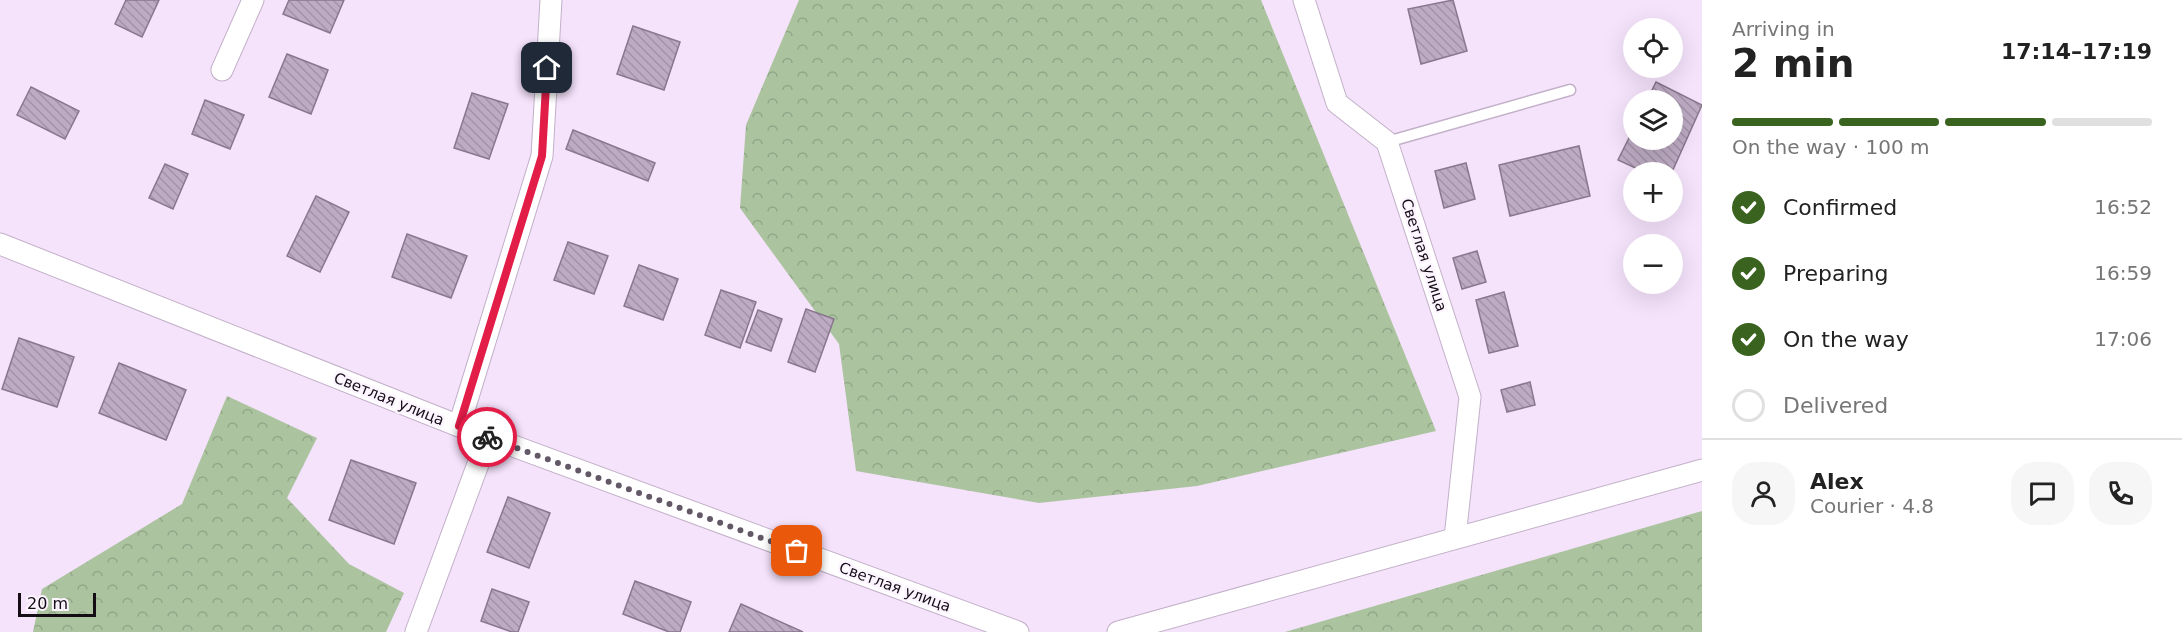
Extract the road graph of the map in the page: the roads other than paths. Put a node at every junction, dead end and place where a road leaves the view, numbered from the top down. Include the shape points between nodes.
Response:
1 (253, 0) edge
2 (551, 0) edge
3 (1304, 0) edge
4 (222, 70) dead end
5 (1570, 90) dead end
6 (1387, 142) junction
7 (0, 244) edge
8 (459, 426) junction
9 (488, 437) junction
10 (1702, 470) edge
11 (1455, 538) junction
12 (421, 630) edge
13 (1018, 632) edge
14 (1118, 632) edge

1 - 4 street
2 - 8 street via 542,156
3 - 6 street via 1337,103
5 - 6 lane
6 - 11 street, Светлая улица via 1470,397
7 - 8 street, Светлая улица
8 - 9 street, Светлая улица
9 - 12 street
9 - 13 street, Светлая улица
10 - 11 street
11 - 14 street

